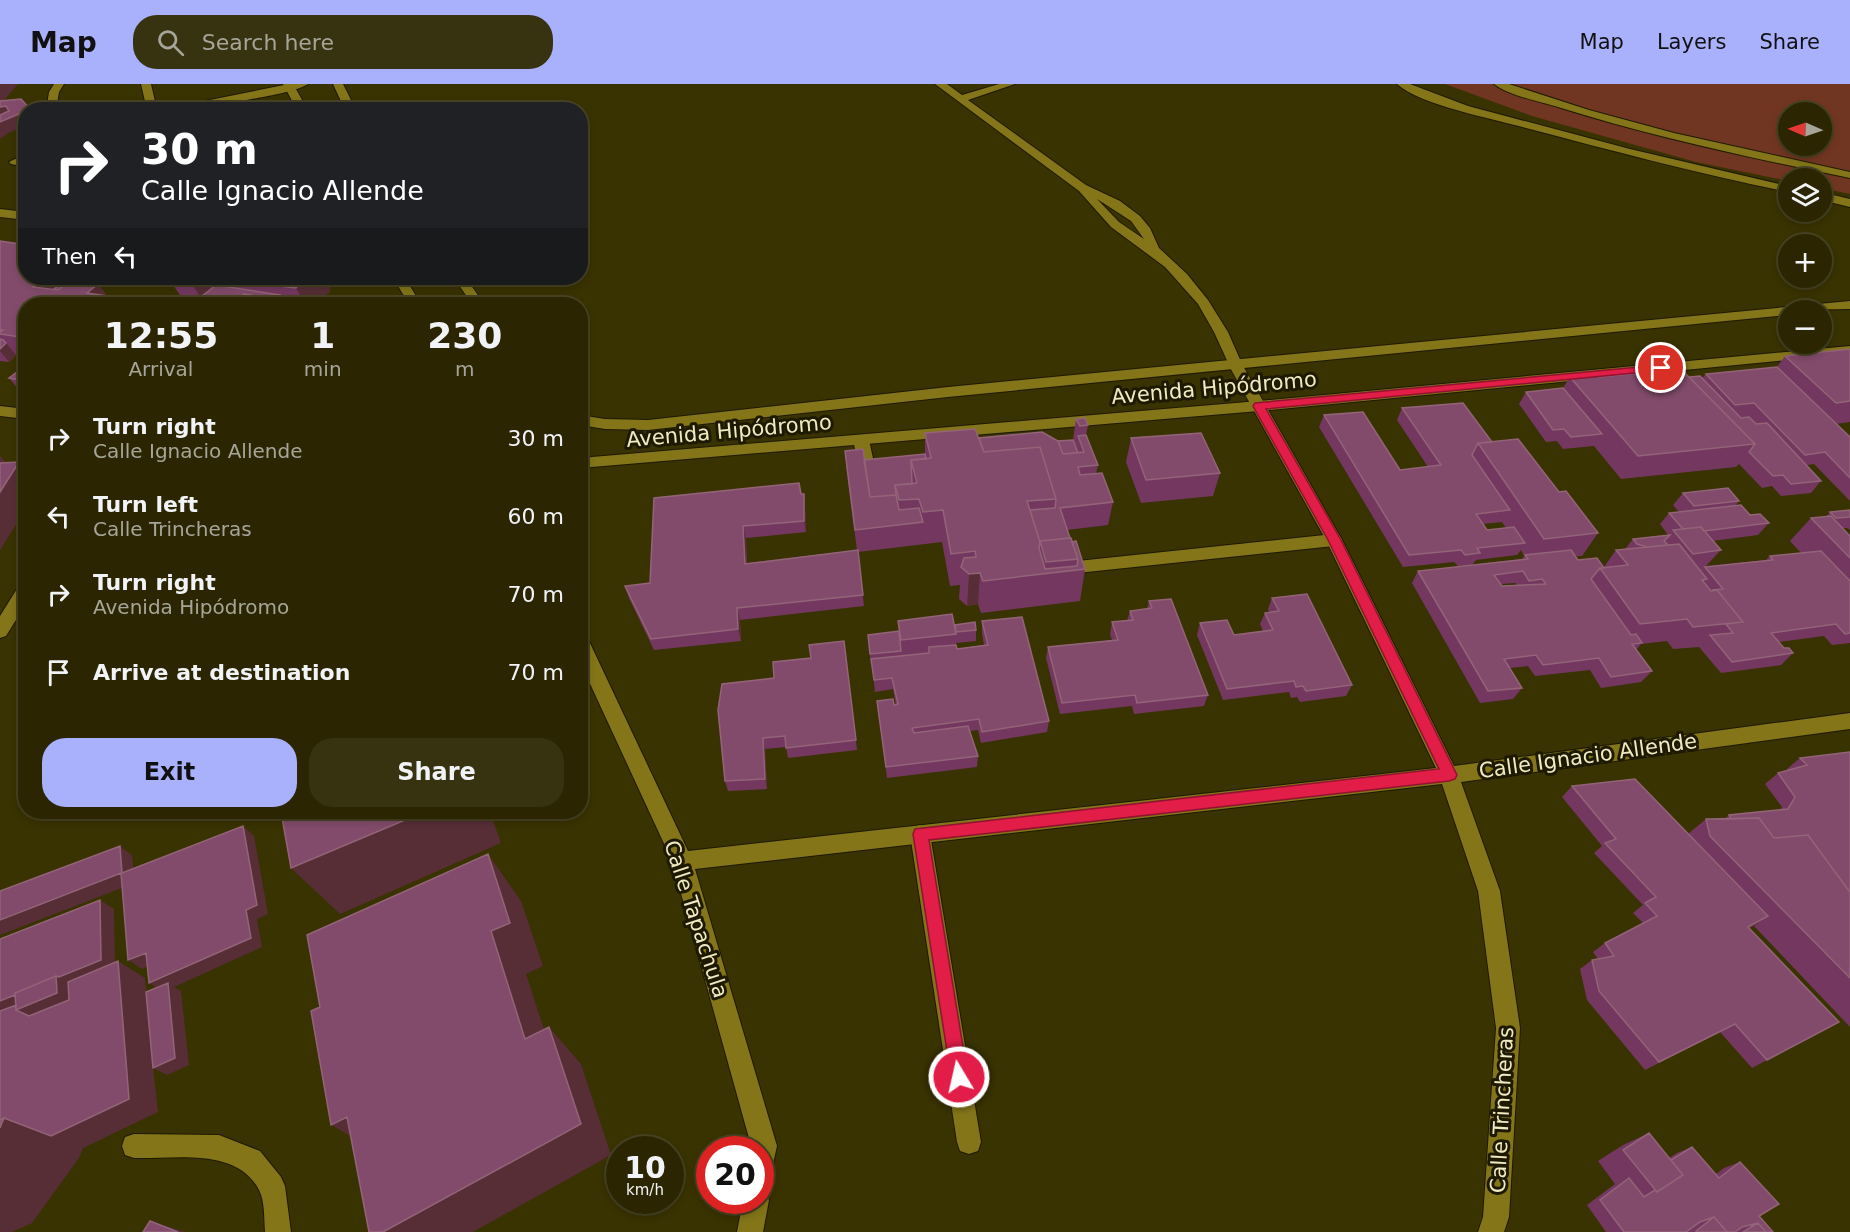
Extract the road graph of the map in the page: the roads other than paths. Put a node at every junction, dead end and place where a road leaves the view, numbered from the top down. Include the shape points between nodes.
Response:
1 (58, 84) edge
2 (146, 84) edge
3 (303, 84) edge
4 (338, 84) edge
5 (940, 84) edge
6 (1010, 84) edge
7 (1402, 84) edge
8 (1499, 84) edge
9 (289, 86) edge
10 (960, 99) junction
11 (52, 102) edge
12 (150, 102) edge
13 (218, 102) edge
14 (298, 102) edge
15 (347, 102) edge
16 (1850, 175) edge
17 (1778, 187) edge
18 (1082, 188) junction
19 (1832, 198) edge
20 (1850, 202) edge
21 (0, 213) edge
22 (18, 215) edge
23 (1153, 250) junction
24 (1850, 305) edge
25 (1832, 307) edge
26 (1778, 312) edge
27 (1850, 350) edge
28 (1235, 364) junction
29 (1259, 406) junction
30 (0, 411) edge
31 (18, 413) edge
32 (588, 421) edge
33 (861, 440) junction
34 (588, 463) edge
35 (868, 472) edge
36 (1334, 540) junction
37 (1068, 568) edge
38 (18, 602) edge
39 (0, 631) edge
40 (588, 658) edge
41 (1850, 721) edge
42 (1449, 775) junction
43 (920, 834) junction
44 (681, 861) junction
45 (762, 1136) edge
46 (969, 1142) dead end
47 (134, 1146) dead end
48 (753, 1214) edge
49 (278, 1232) edge
50 (750, 1232) edge
51 (1491, 1232) edge

1 - 11 main road
2 - 12 main road
3 - 9 main road
4 - 15 main road
5 - 10 main road
6 - 10 main road
7 - 17 main road via 1443,102 1704,172
8 - 16 main road via 1596,116 1729,150
9 - 13 main road
9 - 14 main road
10 - 18 main road
18 - 23 main road via 1108,220
18 - 23 main road via 1107,198 1136,218 1151,238
19 - 20 main road
21 - 22 main road
23 - 28 main road, Calle Trincheras via 1197,291 1214,315
24 - 25 main road, Avenida Hipódromo
26 - 28 main road, Avenida Hipódromo
27 - 29 main road, Avenida Hipódromo
28 - 29 main road, Calle Trincheras
28 - 32 main road, Avenida Hipódromo via 668,423
29 - 33 main road, Avenida Hipódromo
29 - 36 main road, Calle Trincheras
30 - 31 main road
33 - 34 main road, Avenida Hipódromo
33 - 35 main road
36 - 37 main road
36 - 42 main road, Calle Trincheras
38 - 39 main road
40 - 44 main road, Calle Tapachula
41 - 42 main road, Calle Ignacio Allende
42 - 43 main road, Calle Ignacio Allende
42 - 51 main road, Calle Trincheras via 1489,891 1508,1028 1496,1217
43 - 44 main road, Calle Ignacio Allende
43 - 46 main road
44 - 45 main road, Calle Tapachula
47 - 49 main road via 219,1147 251,1160 272,1186
48 - 50 main road

